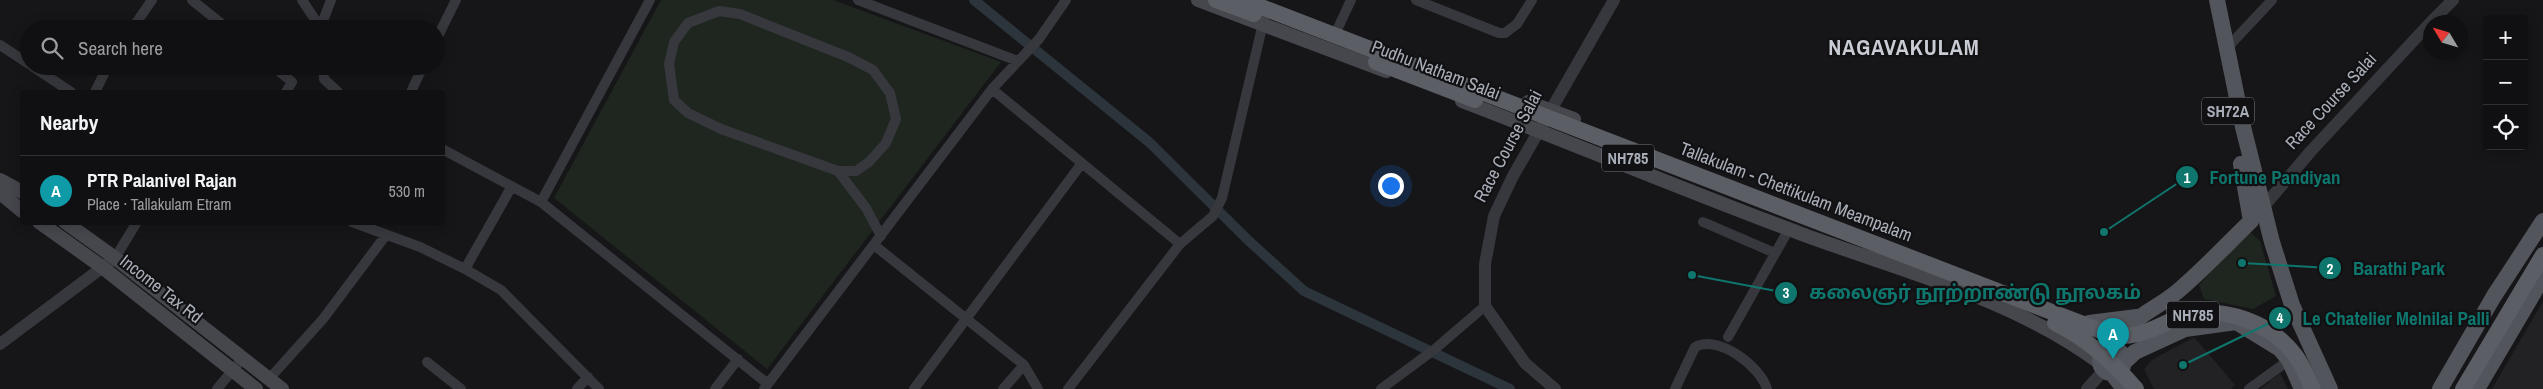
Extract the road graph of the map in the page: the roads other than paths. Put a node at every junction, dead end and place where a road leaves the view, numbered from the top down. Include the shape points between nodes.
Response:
1 (152, 0) edge
2 (192, 0) edge
3 (302, 0) edge
4 (331, 0) edge
5 (456, 0) edge
6 (650, 0) edge
7 (858, 0) edge
8 (1066, 0) edge
9 (1198, 0) edge
10 (1216, 0) edge
11 (1243, 0) edge
12 (1352, 0) edge
13 (1416, 0) edge
14 (1532, 0) edge
15 (1614, 0) edge
16 (2207, 0) edge
17 (2217, 0) edge
18 (2272, 0) edge
19 (2452, 0) edge
20 (1264, 2) edge
21 (1427, 2) edge
22 (2438, 15) edge
23 (138, 20) edge
24 (217, 20) edge
25 (315, 20) edge
26 (323, 20) edge
27 (445, 22) edge
28 (1262, 25) junction
29 (1337, 30) junction
30 (2423, 32) edge
31 (1, 46) edge
32 (2227, 48) junction
33 (20, 58) edge
34 (1018, 61) junction
35 (46, 75) edge
36 (104, 75) edge
37 (284, 75) edge
38 (324, 75) edge
39 (419, 75) edge
40 (992, 89) junction
41 (68, 90) edge
42 (96, 90) edge
43 (287, 90) edge
44 (336, 90) edge
45 (412, 90) edge
46 (1549, 109) junction
47 (1537, 130) junction
48 (445, 151) edge
49 (1082, 163) junction
50 (838, 171) junction
51 (0, 180) edge
52 (512, 186) junction
53 (20, 191) edge
54 (0, 193) edge
55 (541, 202) junction
56 (20, 209) edge
57 (2263, 209) junction
58 (2251, 221) junction
59 (2543, 221) edge
60 (1704, 222) dead end
61 (43, 225) edge
62 (69, 225) edge
63 (135, 225) edge
64 (360, 225) edge
65 (1789, 229) junction
66 (2268, 230) junction
67 (386, 235) junction
68 (881, 236) junction
69 (1180, 244) junction
70 (874, 245) junction
71 (1775, 253) junction
72 (2543, 255) edge
73 (114, 258) junction
74 (102, 267) junction
75 (464, 269) junction
76 (2543, 277) edge
77 (1485, 306) junction
78 (2142, 316) junction
79 (968, 320) junction
80 (2089, 323) junction
81 (1728, 337) dead end
82 (0, 344) edge
83 (738, 359) junction
84 (2289, 360) junction
85 (2110, 361) junction
86 (427, 362) dead end
87 (238, 364) junction
88 (1024, 365) junction
89 (588, 377) junction
90 (269, 380) junction
91 (766, 386) edge
92 (217, 389) edge
93 (256, 389) edge
94 (282, 389) edge
95 (461, 389) edge
96 (577, 389) edge
97 (599, 389) edge
98 (715, 389) edge
99 (914, 389) edge
100 (1003, 389) edge
101 (1038, 389) edge
102 (1068, 389) edge
103 (1381, 389) edge
104 (1555, 389) edge
105 (1675, 389) edge
106 (1767, 389) edge
107 (2087, 389) edge
108 (2124, 389) edge
109 (2136, 389) edge
110 (2249, 389) edge
111 (2302, 389) edge
112 (2313, 389) edge
113 (2330, 389) edge
114 (2440, 389) edge
115 (2463, 389) edge
116 (2477, 389) edge

1 - 23 street
2 - 24 street
3 - 25 street
4 - 26 street
5 - 27 street
6 - 55 street
7 - 34 street
8 - 34 street via 1040,39
9 - 28 main road, Pudhu Natham Salai
10 - 109 highway, Tallakulam - Chettikulam Meampalam / NH785, bridge via 2040,316 2092,345
11 - 112 highway, Tallakulam - Chettikulam Meampalam / NH785, bridge via 2109,334 2132,336 2186,315 2227,314 2244,319 2280,338 2296,356
12 - 29 street
13 - 21 street
14 - 21 street via 1517,24 1505,33
15 - 46 street, Race Course Salai
16 - 58 main road, SH72A
17 - 32 main road, SH72A
18 - 32 street
19 - 22 street, Race Course Salai
20 - 28 street
20 - 29 main road, Pudhu Natham Salai
28 - 47 main road, Pudhu Natham Salai
28 - 69 street via 1222,198 1214,215
29 - 46 main road, Pudhu Natham Salai
30 - 57 street, Race Course Salai via 2311,151
31 - 33 street
32 - 57 main road, SH72A
34 - 40 street
35 - 41 street
36 - 42 street
37 - 43 street via 292,82
38 - 44 street
39 - 45 street
40 - 49 street
40 - 68 street
46 - 47 street, Race Course Salai
46 - 80 main road, Pudhu Natham Salai via 2046,302
47 - 65 main road, Pudhu Natham Salai
47 - 77 street, Race Course Salai via 1494,216 1485,264
48 - 52 street
49 - 69 street
49 - 79 street
50 - 50 street via 856,171 869,162 886,143 896,119 890,93 873,70 740,14 719,11 688,23 674,42 669,64 674,100 688,113 721,129
50 - 68 street via 866,208
51 - 53 main road
52 - 55 street
52 - 75 street
54 - 56 main road
55 - 83 street
57 - 58 street, Race Course Salai
57 - 66 main road, SH72A
58 - 66 main road
58 - 78 main road, Race Course Salai via 2180,290
59 - 114 main road via 2494,296
60 - 71 street
61 - 74 main road, Income Tax Rd
62 - 73 main road, Income Tax Rd
63 - 73 street
64 - 67 street
65 - 71 street
65 - 85 main road, Pudhu Natham Salai via 2039,323 2076,346
66 - 113 main road, SH72A via 2292,305
67 - 75 street via 420,247
67 - 90 street via 323,319
68 - 70 street
69 - 102 street
70 - 79 street
70 - 91 street
71 - 81 street
72 - 115 highway
73 - 74 street
73 - 87 main road, Income Tax Rd
74 - 82 street
74 - 87 main road, Income Tax Rd
75 - 89 street via 501,290
76 - 116 main road
77 - 103 street via 1435,350
77 - 104 street via 1525,363
78 - 80 main road
78 - 85 main road, Race Course Salai via 2117,337
79 - 88 street
79 - 99 street
80 - 85 main road, Pudhu Natham Salai via 2098,329
83 - 91 street
83 - 98 street
84 - 85 main road via 2280,349 2236,322 2185,329
84 - 110 street
84 - 111 main road
85 - 107 street, Race Course Salai
85 - 108 main road
86 - 95 street
87 - 90 main road, Income Tax Rd
87 - 92 street
87 - 93 main road, Income Tax Rd
88 - 100 street
88 - 101 street
89 - 96 street
89 - 97 street
90 - 94 main road, Income Tax Rd
105 - 106 street via 1695,347 1710,343 1752,364

